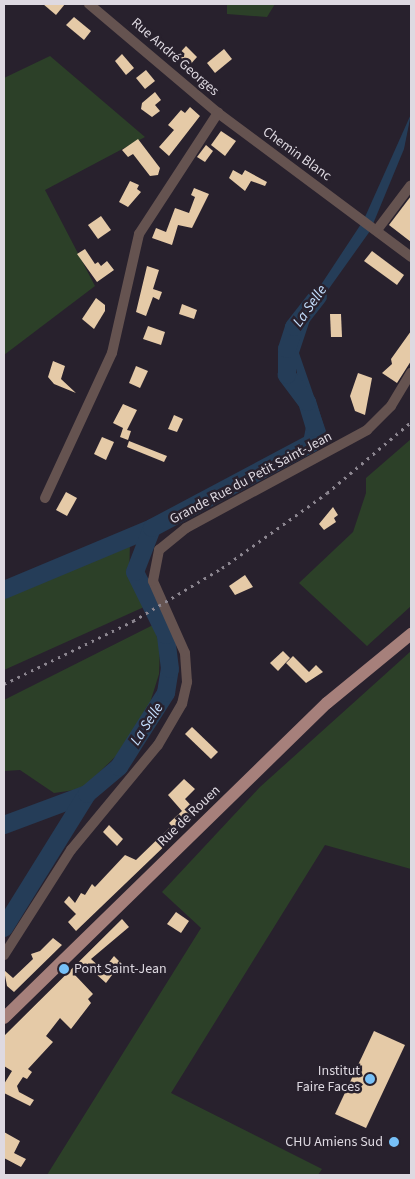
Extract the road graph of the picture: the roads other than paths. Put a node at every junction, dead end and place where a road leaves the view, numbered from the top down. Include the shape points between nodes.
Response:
1 (89, 4) edge
2 (218, 113) junction
3 (411, 186) edge
4 (375, 229) junction
5 (411, 257) edge
6 (411, 373) edge
7 (45, 498) dead end
8 (411, 626) edge
9 (411, 634) edge
10 (399, 641) junction
11 (4, 955) edge
12 (4, 1018) edge

1 - 2 street, Rue André Georges
2 - 4 street, Chemin Blanc
2 - 7 street via 139,234 112,353
3 - 4 street
4 - 5 street, Chemin Blanc
6 - 11 street, Grande Rue du Petit Saint-Jean via 391,406 367,430 186,528 159,550 153,581 185,653 187,682 182,704 158,745 71,850
8 - 10 main road, Rue de Rouen
9 - 10 main road, Rue de Rouen
10 - 12 main road, Rue de Rouen via 326,703

